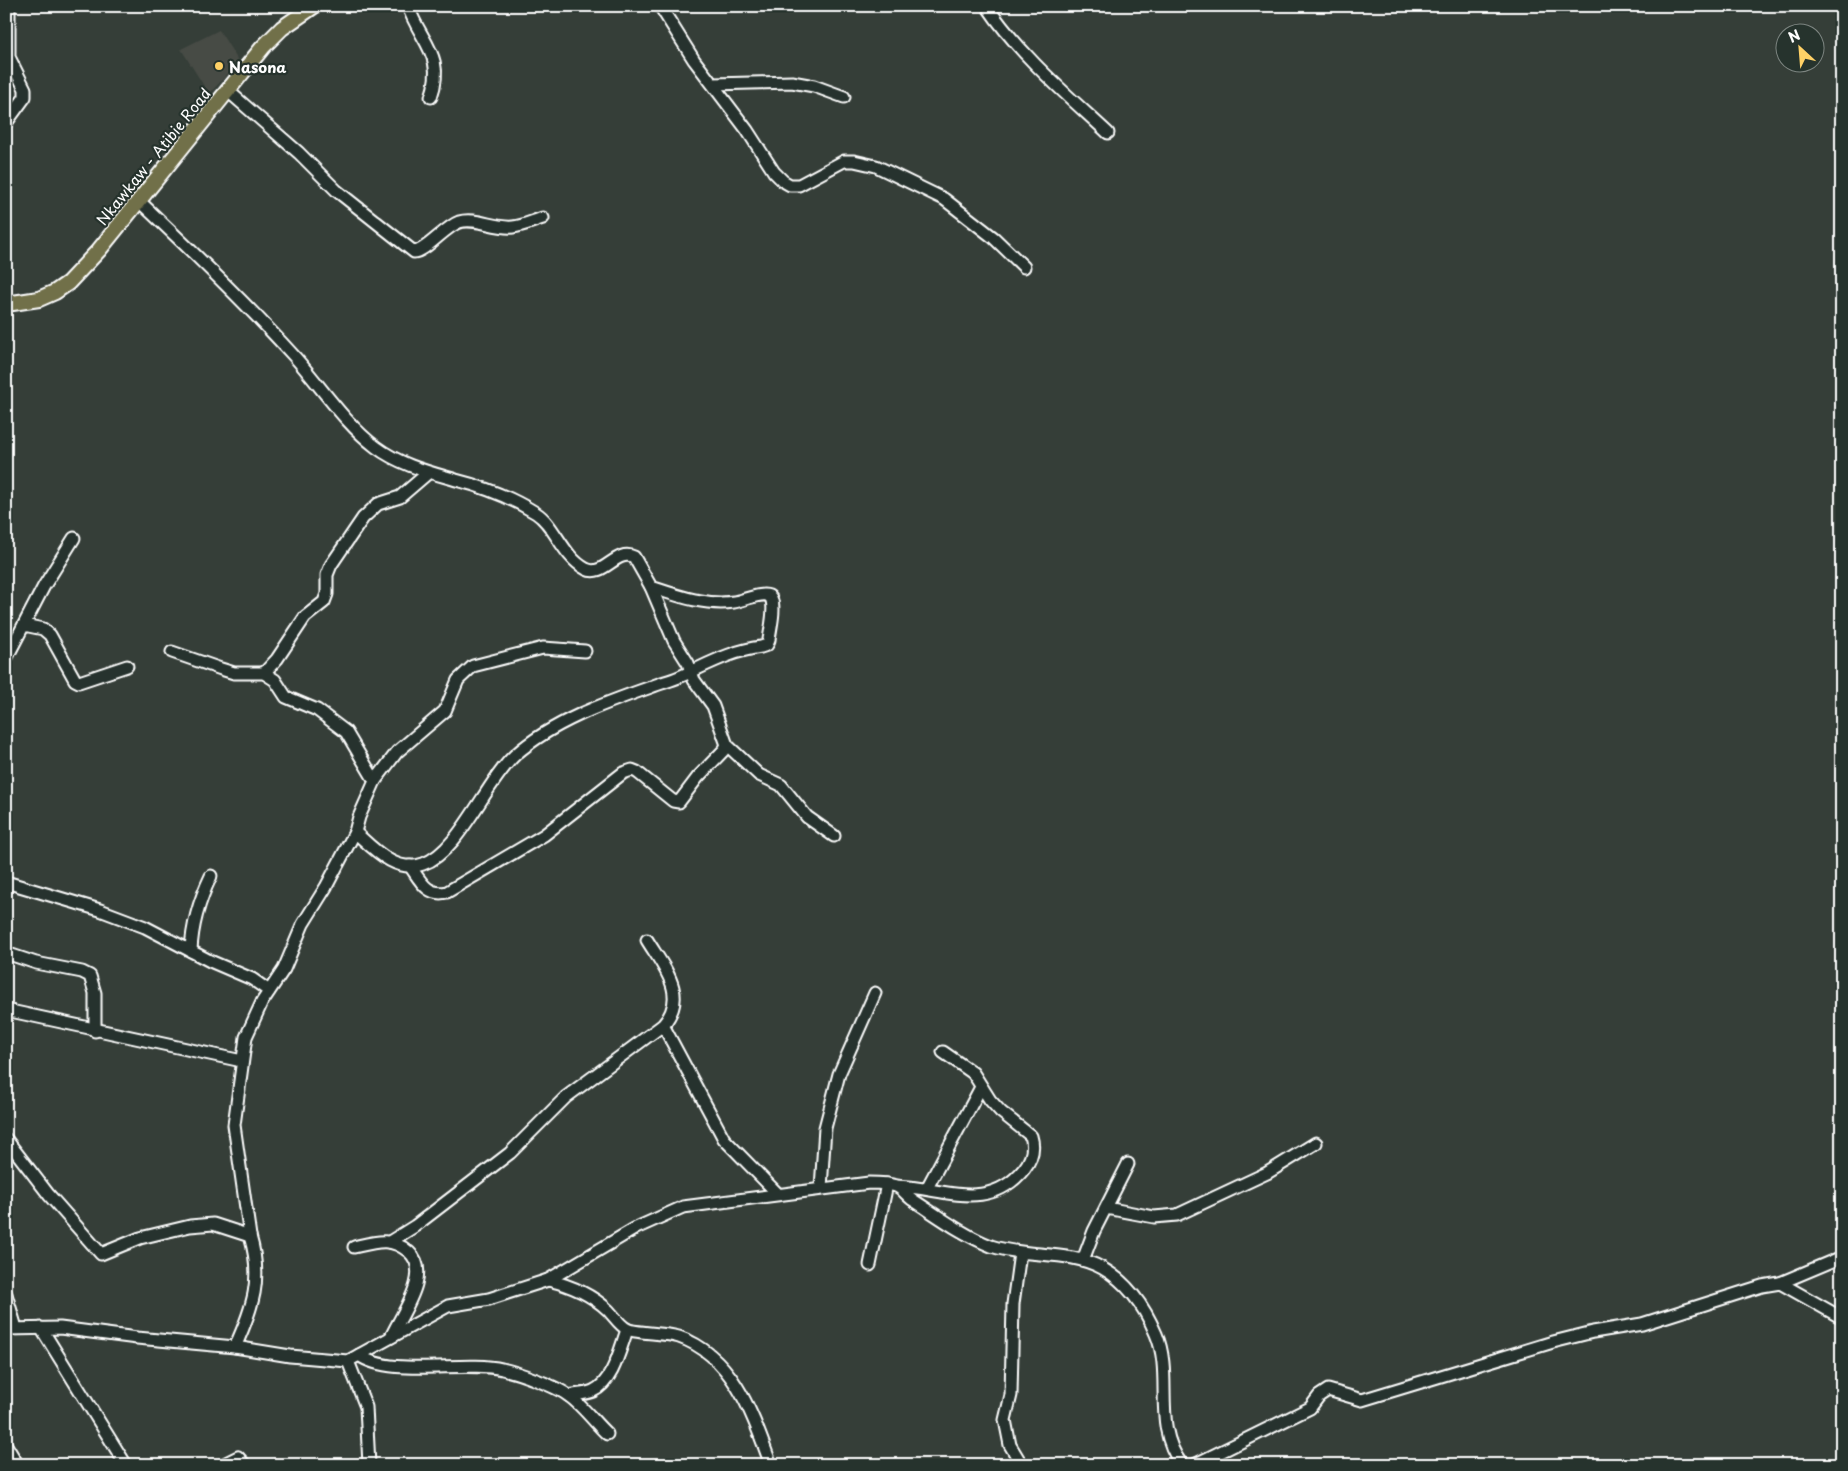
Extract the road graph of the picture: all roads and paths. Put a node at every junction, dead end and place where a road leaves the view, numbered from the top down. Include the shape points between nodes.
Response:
1 (9, 6) edge
2 (314, 6) edge
3 (408, 6) edge
4 (660, 6) edge
5 (987, 6) edge
6 (713, 84) junction
7 (227, 90) junction
8 (431, 97) dead end
9 (844, 97) dead end
10 (6, 123) edge
11 (1108, 133) dead end
12 (138, 200) junction
13 (543, 218) dead end
14 (1024, 267) dead end
15 (6, 304) edge
16 (428, 473) junction
17 (74, 538) dead end
18 (650, 587) junction
19 (24, 625) junction
20 (585, 651) dead end
21 (172, 652) dead end
22 (6, 659) edge
23 (127, 666) dead end
24 (690, 672) junction
25 (264, 673) junction
26 (727, 744) junction
27 (374, 781) junction
28 (355, 832) junction
29 (834, 836) dead end
30 (410, 866) junction
31 (211, 876) dead end
32 (6, 882) edge
33 (647, 940) dead end
34 (191, 951) junction
35 (6, 953) edge
36 (269, 991) junction
37 (875, 993) dead end
38 (6, 1010) edge
39 (663, 1025) junction
40 (95, 1031) junction
41 (943, 1052) dead end
42 (242, 1061) junction
43 (981, 1087) junction
44 (6, 1139) edge
45 (1316, 1143) dead end
46 (1128, 1164) dead end
47 (892, 1185) junction
48 (821, 1188) junction
49 (927, 1188) junction
50 (778, 1194) junction
51 (1106, 1208) junction
52 (250, 1236) junction
53 (391, 1241) junction
54 (354, 1247) dead end
55 (1020, 1253) junction
56 (1842, 1257) edge
57 (1083, 1260) junction
58 (870, 1265) dead end
59 (548, 1280) junction
60 (1780, 1283) junction
61 (6, 1294) edge
62 (1842, 1318) edge
63 (11, 1328) edge
64 (41, 1328) junction
65 (627, 1330) junction
66 (391, 1337) junction
67 (235, 1347) junction
68 (359, 1355) junction
69 (348, 1361) junction
70 (569, 1396) junction
71 (607, 1434) dead end
72 (6, 1445) edge
73 (18, 1465) edge
74 (126, 1465) edge
75 (222, 1465) edge
76 (245, 1465) edge
77 (369, 1465) edge
78 (771, 1465) edge
79 (1022, 1465) edge
80 (1182, 1465) edge
81 (1194, 1465) edge

1 - 10 street via 9,56 25,89 25,97
2 - 7 main road, Nkawkaw - Atibie Road via 272,37
3 - 8 street via 434,58 436,82
4 - 6 street
5 - 11 street via 1023,54
6 - 9 street via 792,82
6 - 14 street via 774,172 790,186 799,185 844,161 876,166 944,199 994,238
7 - 12 main road, Nkawkaw - Atibie Road
7 - 13 street via 294,148 337,192 414,252 466,220 513,227
12 - 15 main road, Nkawkaw - Atibie Road via 68,283 39,299
12 - 16 street via 262,322 367,439 393,457
16 - 18 street via 487,490 539,515 571,558 590,571 597,571 615,559 634,557
16 - 25 street via 400,497 378,504 363,518 331,565 324,602 305,617
17 - 19 street
18 - 24 street
18 - 24 street via 702,602 734,602 763,594 771,598 767,645 724,656
19 - 22 street
19 - 23 street via 43,629 50,635 79,682
20 - 27 street via 544,648 473,666 458,680 445,712 397,752
21 - 25 street via 234,673
24 - 26 street via 713,706
24 - 30 street via 598,708 540,737 495,777 455,839 442,853 427,862
25 - 27 street via 280,684 286,697 317,710 346,732
26 - 29 street via 759,775 781,786 807,817
26 - 30 street via 679,802 673,801 632,770 623,773 544,835 447,892 429,891
27 - 28 street
28 - 30 street via 392,862
28 - 36 street via 303,924 279,978
31 - 34 street via 197,910
32 - 34 street via 100,910 145,927
33 - 39 street via 675,986 671,1016
34 - 36 street via 252,979
35 - 40 street via 90,976 95,993
36 - 42 street via 246,1037
37 - 48 street via 840,1074 825,1128
38 - 40 street
39 - 50 street via 724,1139
39 - 53 street via 566,1097 510,1153 416,1226
40 - 42 street
41 - 43 street via 973,1073
42 - 52 street via 234,1125
43 - 49 street
43 - 49 street via 1001,1112 1031,1136 1029,1162 1011,1182 990,1192 973,1196
44 - 52 street via 49,1195 101,1254 140,1238 190,1226 213,1224
45 - 51 street via 1267,1173 1176,1215 1154,1217
46 - 51 street
47 - 48 street via 869,1183
47 - 49 street
47 - 55 street via 970,1236
47 - 58 street
48 - 50 street
50 - 59 street via 683,1207 668,1212
51 - 57 street
52 - 67 street via 255,1254 256,1289
53 - 54 street via 381,1240
53 - 66 street via 402,1245 413,1256 419,1270
55 - 57 street
55 - 79 street via 1013,1304 1011,1395 1005,1420 1010,1445
56 - 60 street
57 - 80 street via 1124,1282 1154,1331 1162,1356 1162,1401 1168,1443
59 - 65 street via 570,1285 606,1308
59 - 66 street via 489,1299 448,1306
60 - 62 street
60 - 81 street via 1732,1294 1642,1324 1554,1342 1362,1400 1328,1390 1310,1408
61 - 63 street
63 - 64 street
64 - 67 street
64 - 74 street
65 - 70 street via 613,1367 601,1386 592,1392
65 - 78 street via 679,1337 721,1364 751,1410
66 - 68 street
67 - 69 street
68 - 69 street
68 - 70 street via 372,1362 410,1367 501,1368
69 - 77 street via 366,1406
70 - 71 street
72 - 73 street
75 - 76 street via 238,1457

